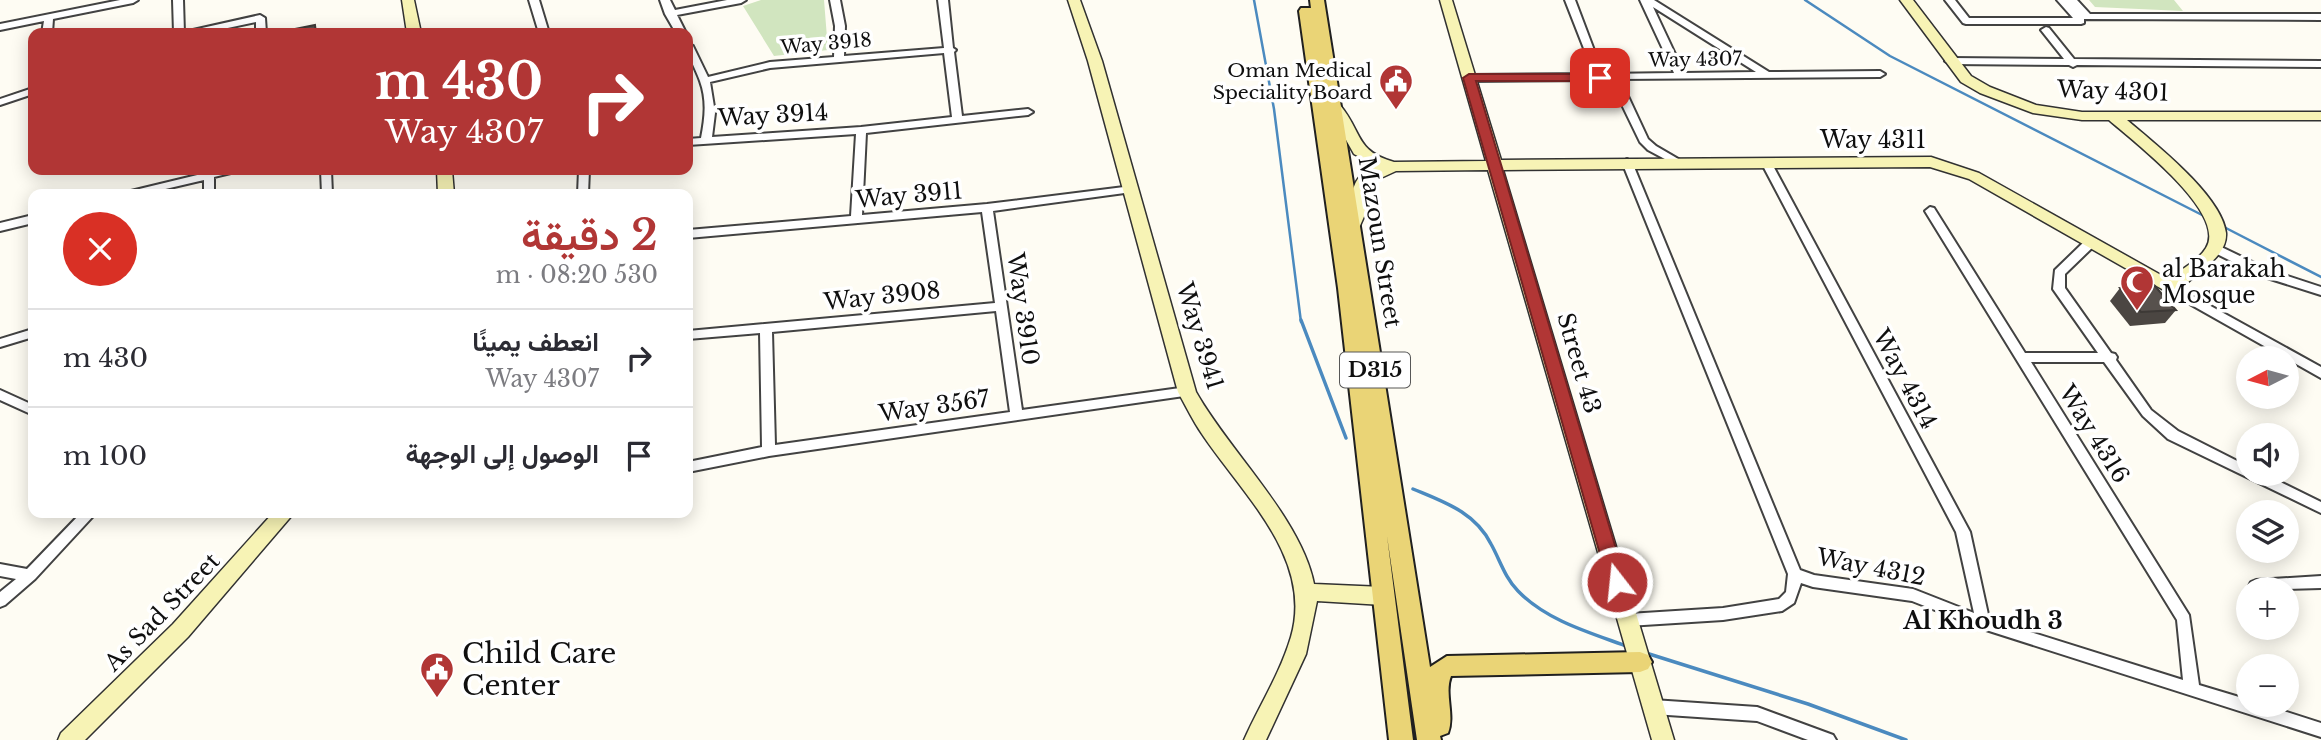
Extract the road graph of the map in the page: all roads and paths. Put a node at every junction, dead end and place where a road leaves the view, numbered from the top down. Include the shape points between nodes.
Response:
1 (133, 0) edge
2 (178, 0) edge
3 (408, 0) edge
4 (534, 0) edge
5 (665, 0) edge
6 (741, 0) edge
7 (835, 0) edge
8 (943, 0) edge
9 (1074, 0) edge
10 (1304, 0) edge
11 (1317, 0) edge
12 (1446, 0) edge
13 (1570, 0) edge
14 (1646, 0) edge
15 (1906, 0) edge
16 (1950, 0) edge
17 (2062, 0) edge
18 (2072, 0) edge
19 (670, 14) junction
20 (49, 17) junction
21 (2321, 17) edge
22 (0, 27) edge
23 (48, 28) edge
24 (178, 28) edge
25 (215, 28) edge
26 (261, 28) edge
27 (413, 28) edge
28 (542, 28) edge
29 (678, 28) edge
30 (2046, 30) dead end
31 (951, 50) junction
32 (693, 55) edge
33 (839, 59) junction
34 (1950, 61) junction
35 (2073, 64) junction
36 (2321, 64) edge
37 (1880, 74) dead end
38 (1767, 76) junction
39 (1681, 77) junction
40 (1469, 78) junction
41 (1600, 78) junction
42 (1614, 78) junction
43 (706, 80) junction
44 (28, 93) edge
45 (0, 102) edge
46 (1335, 107) junction
47 (1028, 112) dead end
48 (2113, 116) junction
49 (2321, 116) edge
50 (957, 120) junction
51 (861, 130) junction
52 (706, 140) junction
53 (693, 141) edge
54 (1628, 162) junction
55 (1676, 162) junction
56 (1766, 162) junction
57 (1496, 164) junction
58 (1396, 166) junction
59 (209, 175) joint
60 (152, 189) edge
61 (209, 189) edge
62 (1132, 189) junction
63 (987, 208) junction
64 (1930, 212) dead end
65 (28, 220) edge
66 (856, 220) junction
67 (1353, 223) junction
68 (0, 227) edge
69 (693, 234) edge
70 (2090, 243) junction
71 (2215, 248) junction
72 (2169, 287) junction
73 (2321, 291) edge
74 (1002, 306) junction
75 (766, 329) junction
76 (28, 335) edge
77 (693, 335) edge
78 (0, 343) edge
79 (2111, 357) junction
80 (2021, 358) junction
81 (2321, 373) edge
82 (1187, 392) junction
83 (0, 395) edge
84 (28, 408) edge
85 (1017, 416) junction
86 (769, 451) junction
87 (693, 466) edge
88 (2236, 467) edge
89 (2275, 486) edge
90 (2321, 508) edge
91 (84, 518) edge
92 (280, 518) edge
93 (0, 570) edge
94 (1795, 574) junction
95 (30, 576) junction
96 (2321, 582) edge
97 (2299, 583) edge
98 (1306, 592) junction
99 (1383, 596) junction
100 (0, 601) edge
101 (1628, 620) junction
102 (1983, 623) junction
103 (1640, 662) junction
104 (2192, 689) junction
105 (1653, 707) junction
106 (2321, 730) edge
107 (69, 740) edge
108 (1255, 740) edge
109 (1401, 740) edge
110 (1429, 740) edge
111 (1441, 740) edge
112 (1663, 740) edge
113 (1828, 740) edge

1 - 20 street
2 - 24 street
3 - 27 street
4 - 28 street
5 - 19 street
6 - 19 street
7 - 33 street
8 - 31 street
9 - 62 street, Way 3941
10 - 99 main road, Mazoun Street / D315 via 1347,288
11 - 46 main road, Mazoun Street / D315
12 - 40 street, Street 43
13 - 41 street
14 - 38 street
14 - 39 street
15 - 34 street, Way 4301
16 - 17 street via 1966,21 2081,21
18 - 21 street via 2087,17
19 - 29 street
20 - 22 street
20 - 23 street
25 - 26 street via 260,18
30 - 35 street
31 - 33 street, Way 3918
31 - 50 street
32 - 43 street
33 - 43 street, Way 3918 via 770,65
34 - 35 street
34 - 48 street, Way 4301 via 1966,79 2010,101 2055,113
35 - 36 street
37 - 38 street, Way 4307
38 - 39 street, Way 4307
39 - 42 street, Way 4307
40 - 41 street, Way 4307
40 - 57 street, Street 43
41 - 42 street, Way 4307
42 - 55 street via 1644,140
43 - 52 street via 712,101
44 - 45 street
46 - 58 street via 1358,153
46 - 67 main road, Mazoun Street / D315
47 - 50 street, Way 3914
48 - 49 street, Way 4301
48 - 71 street via 2202,200 2219,233
50 - 51 street, Way 3914
51 - 52 street, Way 3914
51 - 66 street, Way 3914
52 - 53 street, Way 3914
54 - 55 street, Way 4311
54 - 57 street, Way 4311
54 - 94 street, Way 4312
55 - 56 street, Way 4311
56 - 70 street, Way 4311 via 1942,164 1974,176
56 - 102 street, Way 4314 via 1963,532
57 - 58 street, Way 4311
57 - 101 street, Street 43
58 - 67 street via 1362,180
59 - 60 street
59 - 61 street
62 - 63 street, Way 3911
62 - 82 street, Way 3941
63 - 66 street, Way 3911
63 - 74 street, Way 3910
64 - 80 street, Way 4316
65 - 68 street
66 - 69 street, Way 3911
67 - 110 main road, Mazoun Street / D315
70 - 72 street, Way 4311
70 - 79 street via 2059,273 2059,289
71 - 72 street
71 - 73 street via 2266,273
72 - 81 street, Way 4311
74 - 75 street, Way 3908
74 - 85 street, Way 3910
75 - 77 street, Way 3908
75 - 86 street
76 - 78 street
79 - 80 street
79 - 88 street via 2147,413 2173,435
80 - 104 street, Way 4316 via 2184,619
82 - 85 street, Way 3567
82 - 98 street, Way 3941 via 1206,426 1269,510 1302,574
83 - 84 street
85 - 86 street, Way 3567
86 - 87 street, Way 3567
89 - 90 street
91 - 95 street
92 - 107 street, As Sad Street via 231,575
93 - 95 street
94 - 101 street via 1793,592 1782,605
94 - 102 street, Way 4312 via 1813,581 1913,595
95 - 100 street
96 - 97 street
98 - 99 street
98 - 108 street, Way 3941 via 1303,625 1291,665
99 - 109 main road, Mazoun Street / D315
101 - 103 street, Street 43
102 - 104 street, Way 4312
103 - 105 street, Street 43
103 - 111 main road via 1447,666 1439,672 1436,690
104 - 106 street, Way 4312
105 - 112 street, Street 43
105 - 113 street via 1757,715

